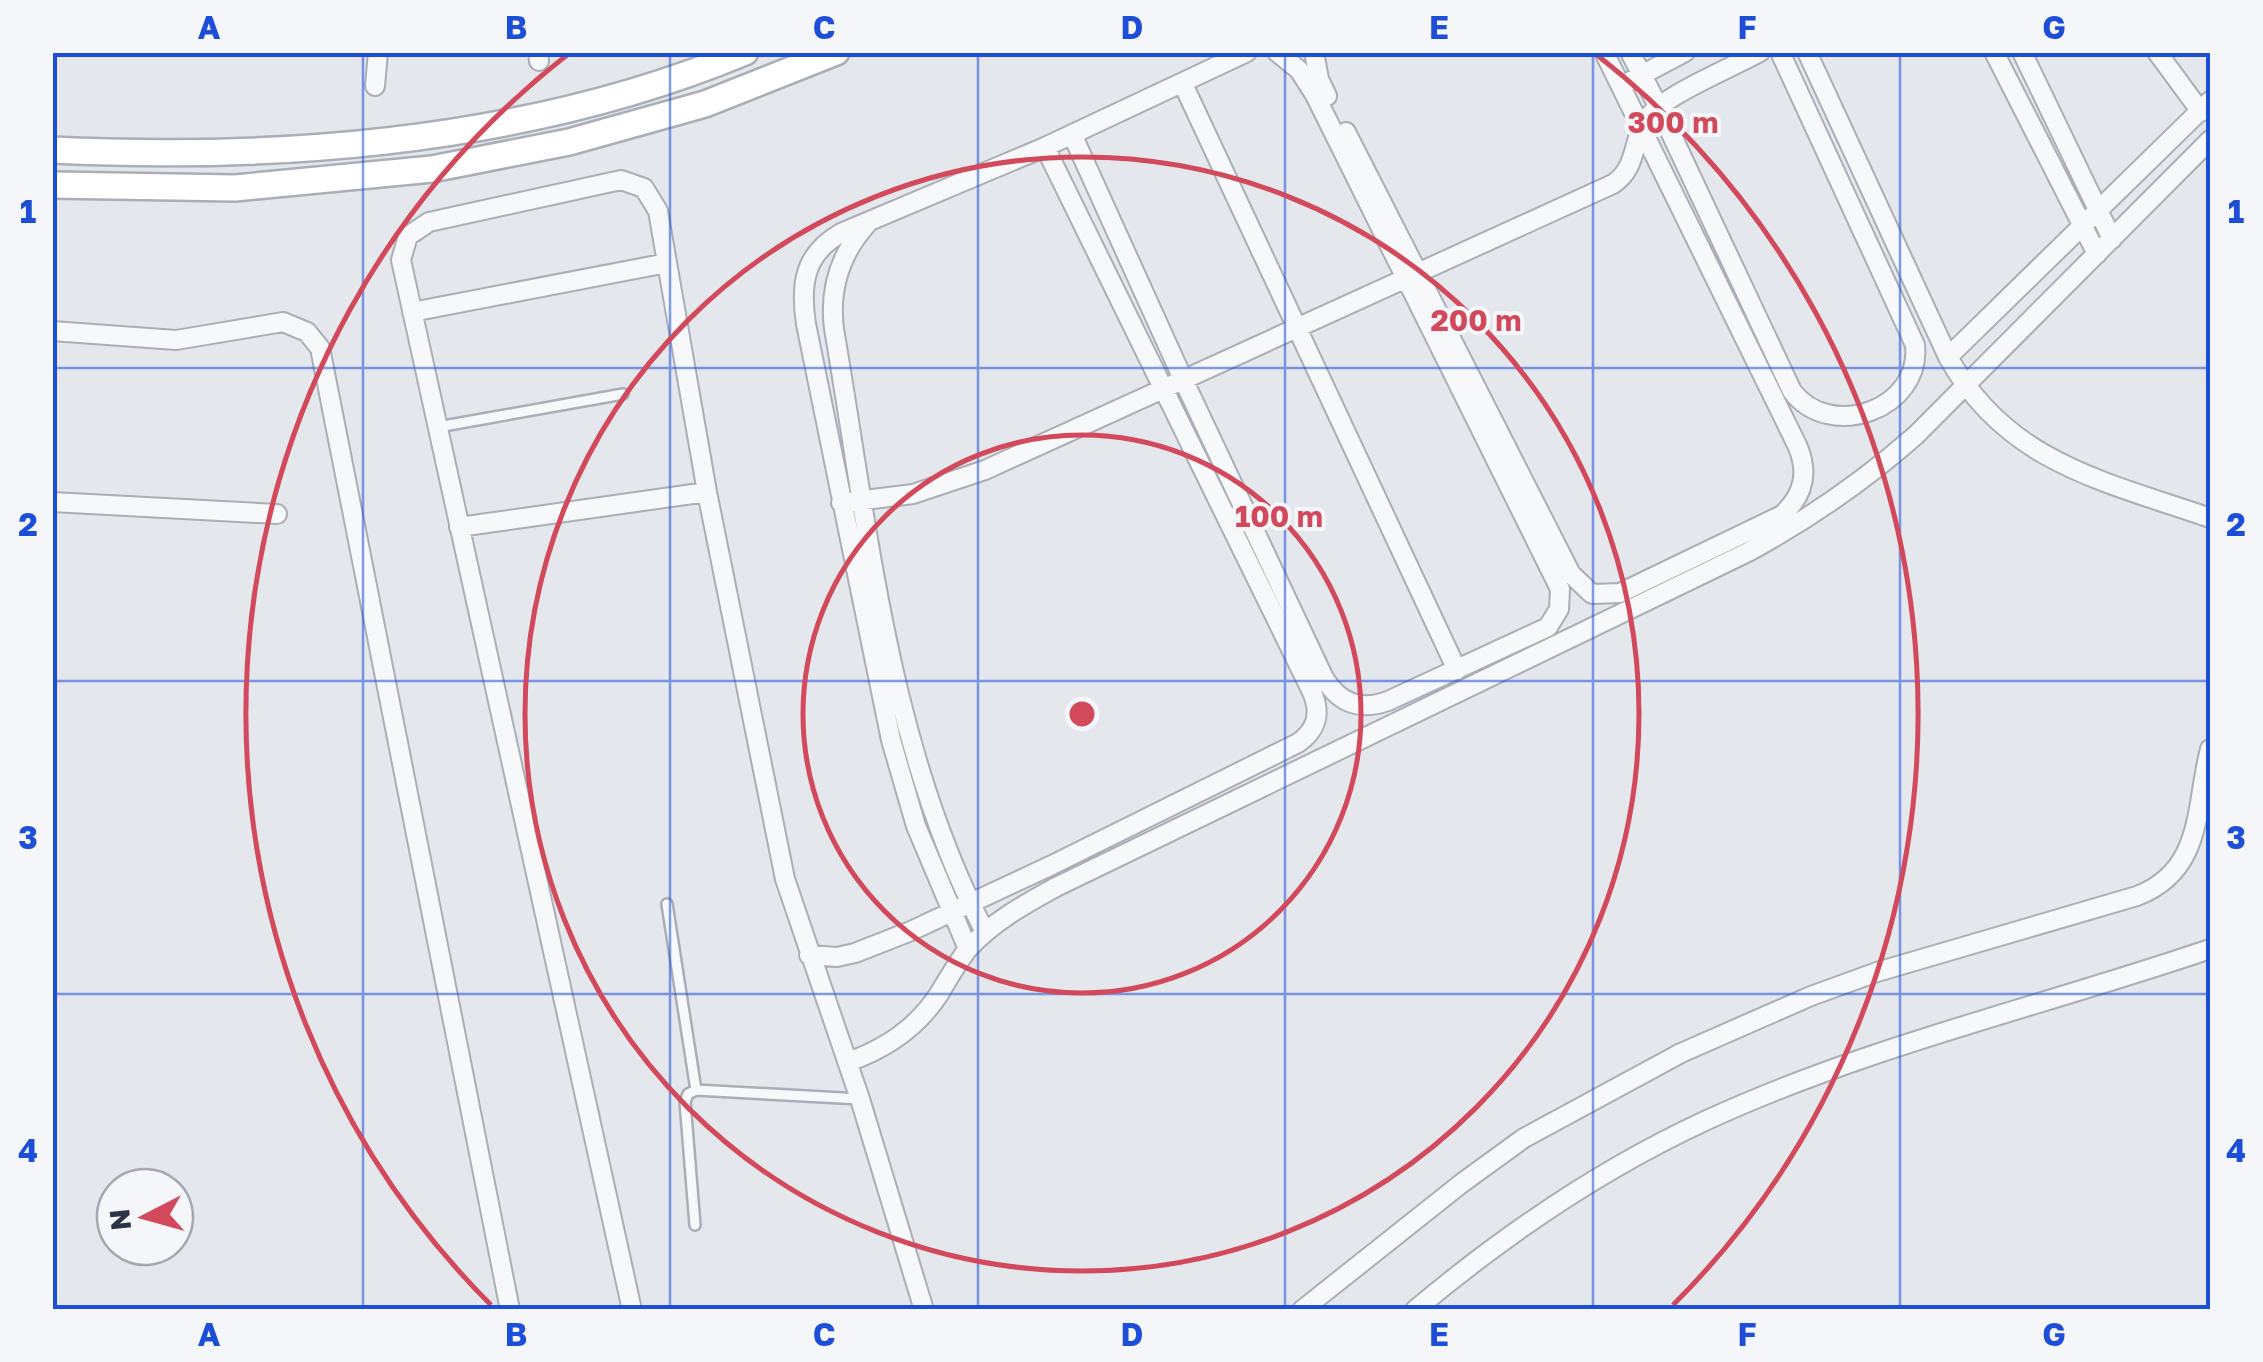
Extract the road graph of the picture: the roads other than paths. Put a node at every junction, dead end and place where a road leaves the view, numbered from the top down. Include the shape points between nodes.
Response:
1 (378, 52) edge
2 (745, 52) edge
3 (836, 52) edge
4 (1247, 52) edge
5 (1277, 52) edge
6 (1314, 52) edge
7 (1604, 52) edge
8 (1630, 52) edge
9 (1685, 52) edge
10 (1760, 52) edge
11 (1780, 52) edge
12 (1807, 52) edge
13 (1994, 52) edge
14 (2022, 52) edge
15 (2156, 52) edge
16 (1642, 74) junction
17 (1183, 84) junction
18 (376, 86) dead end
19 (1621, 86) junction
20 (1658, 106) junction
21 (2206, 106) edge
22 (1641, 128) junction
23 (1072, 134) junction
24 (2210, 140) edge
25 (1045, 147) junction
26 (52, 150) edge
27 (52, 185) edge
28 (2098, 212) junction
29 (870, 221) junction
30 (2082, 227) junction
31 (2112, 239) junction
32 (2097, 254) junction
33 (667, 262) junction
34 (1412, 276) junction
35 (412, 312) junction
36 (1296, 328) junction
37 (52, 331) edge
38 (1948, 357) junction
39 (1183, 379) junction
40 (1965, 386) junction
41 (1162, 388) junction
42 (623, 394) dead end
43 (438, 427) junction
44 (707, 492) junction
45 (52, 502) edge
46 (864, 502) junction
47 (841, 503) junction
48 (277, 514) dead end
49 (2210, 518) edge
50 (459, 527) junction
51 (1457, 670) junction
52 (2210, 749) edge
53 (970, 903) junction
54 (667, 904) dead end
55 (952, 912) junction
56 (985, 932) junction
57 (968, 949) junction
58 (2210, 949) edge
59 (809, 955) junction
60 (848, 1062) junction
61 (696, 1090) junction
62 (860, 1099) junction
63 (695, 1225) dead end
64 (510, 1310) edge
65 (632, 1310) edge
66 (924, 1310) edge
67 (1302, 1310) edge
68 (1415, 1310) edge

1 - 18 street
2 - 26 street via 582,106 443,132 249,151
3 - 27 street via 704,104 569,142 432,170 235,188
4 - 17 street
5 - 34 street via 1315,95
6 - 34 street via 1324,90
7 - 19 street
8 - 16 street
9 - 16 street
10 - 20 street
11 - 20 street via 1915,345 1912,376 1872,410 1821,415 1799,402
12 - 38 street
13 - 30 street
14 - 28 street
15 - 21 street
16 - 19 street
16 - 20 street
17 - 23 street
17 - 36 street
19 - 22 street
20 - 22 street
21 - 28 street
22 - 34 street via 1631,166 1613,184
22 - 34 street via 1801,455 1803,486 1782,515 1620,593 1601,596 1584,589
23 - 25 street
23 - 39 street
24 - 31 street
25 - 29 street
25 - 41 street
28 - 30 street
28 - 31 street
29 - 46 street via 844,257 832,300
29 - 47 street via 825,242 805,271 803,288
30 - 32 street
30 - 38 street
31 - 32 street
32 - 40 street
33 - 35 street
33 - 35 street via 650,195 613,180 414,230 401,260
33 - 44 street
34 - 36 street
34 - 51 street via 1560,589 1559,609 1548,626
35 - 43 street
36 - 39 street
36 - 51 street
37 - 64 street via 176,340 283,322 307,332 320,348
38 - 40 street
39 - 41 street
39 - 51 street via 1337,695 1356,705 1377,704
40 - 49 street via 1994,420 2036,450
40 - 56 street via 1877,468 1778,536 1086,870
41 - 46 street via 962,479
41 - 53 street via 1312,692 1316,720 1298,743
42 - 43 lane
43 - 50 street
44 - 50 street
44 - 59 street via 785,879
45 - 48 street
46 - 47 street
46 - 53 street via 914,754
47 - 55 street via 902,784
50 - 65 street
52 - 67 street via 2191,843 2161,884 1877,972 1681,1053 1524,1138
53 - 55 street
53 - 56 street
54 - 61 lane
55 - 57 street
55 - 59 street via 846,956
56 - 57 street
57 - 60 street via 918,1020
58 - 68 street via 1908,1044 1704,1121 1540,1217
59 - 60 street
60 - 62 street
61 - 62 lane
61 - 63 lane via 685,1102
62 - 66 street

